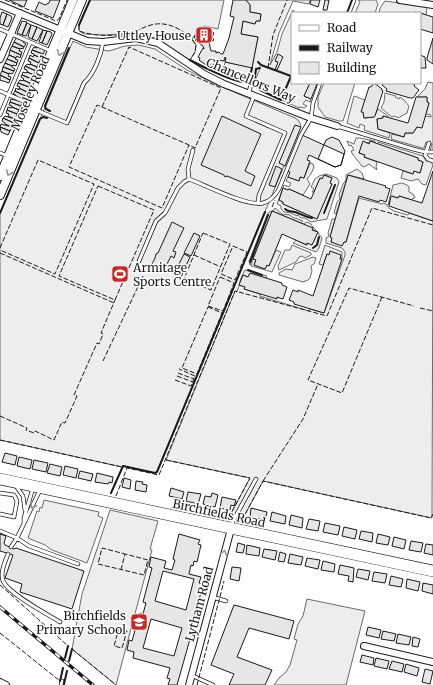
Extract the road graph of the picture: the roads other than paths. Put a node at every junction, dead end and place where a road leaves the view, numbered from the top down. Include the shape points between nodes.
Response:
1 (72, 0) edge
2 (82, 0) edge
3 (354, 0) edge
4 (400, 0) edge
5 (0, 5) edge
6 (433, 5) edge
7 (349, 12) edge
8 (20, 13) junction
9 (0, 29) edge
10 (60, 29) junction
11 (68, 33) junction
12 (11, 34) junction
13 (103, 42) junction
14 (30, 43) junction
15 (51, 51) junction
16 (0, 59) edge
17 (252, 78) dead end
18 (320, 84) edge
19 (0, 91) edge
20 (251, 94) junction
21 (9, 95) junction
22 (30, 104) junction
23 (36, 110) junction
24 (0, 115) edge
25 (311, 118) junction
26 (337, 126) joint
27 (429, 143) dead end
28 (193, 150) dead end
29 (0, 152) edge
30 (425, 152) junction
31 (433, 152) edge
32 (8, 156) junction
33 (433, 161) edge
34 (0, 176) edge
35 (189, 179) junction
36 (0, 195) edge
37 (258, 203) junction
38 (139, 261) dead end
39 (256, 479) dead end
40 (5, 480) edge
41 (38, 487) junction
42 (0, 493) edge
43 (26, 512) junction
44 (0, 514) edge
45 (24, 523) junction
46 (231, 529) junction
47 (0, 531) edge
48 (17, 538) junction
49 (11, 547) dead end
50 (8, 554) dead end
51 (2, 563) edge
52 (78, 564) dead end
53 (433, 571) edge
54 (212, 597) junction
55 (226, 601) dead end
56 (60, 622) dead end
57 (364, 646) dead end
58 (433, 662) edge
59 (191, 676) junction
60 (0, 682) edge
61 (6, 685) edge
62 (189, 685) edge
63 (214, 685) edge

1 - 10 main road, Moseley Road
2 - 11 main road, Moseley Road
3 - 7 lane
4 - 6 street
5 - 8 street, Chancellors Way
8 - 10 street, Chancellors Way
8 - 12 street
9 - 12 lane
10 - 11 street, Chancellors Way
10 - 15 main road, Moseley Road
11 - 13 street, Chancellors Way via 88,41
11 -> 23 main road, Moseley Road
12 - 14 lane
12 - 16 street
13 - 20 street, Chancellors Way via 136,38 158,43 204,74
13 - 23 lane via 102,51 90,78 84,83 67,123
14 - 15 lane
14 - 21 lane
15 - 22 main road, Moseley Road
17 - 20 lane
18 - 25 lane
19 - 21 lane
20 - 25 street, Chancellors Way
20 - 37 lane via 246,116 285,133
21 - 22 lane
21 - 24 lane
22 - 32 main road, Moseley Road
23 -> 36 main road, Moseley Road
25 - 26 street, Chancellors Way
25 - 37 lane via 274,197 264,203
26 - 30 lane
27 - 30 lane
28 - 35 lane via 188,169
29 - 32 lane
30 - 31 lane
30 - 33 lane via 426,158
32 - 34 main road, Moseley Road
35 - 37 lane via 240,199
35 - 38 lane via 178,188 165,213 156,221
39 - 46 lane
40 - 41 highway, Birchfields Road
40 - 43 lane via 18,488 23,496
41 - 43 lane
41 -> 45 lane
41 - 46 highway, Birchfields Road
42 - 44 lane via 14,496 18,501 14,517
43 - 45 lane
45 - 48 lane
46 - 53 highway, Birchfields Road
54 -> 46 street, Lytham Road
47 - 48 lane
48 - 49 lane
48 - 52 lane via 50,555
50 - 51 lane
51 - 56 lane via 2,576 6,585 17,595
54 - 55 lane
54 - 59 street, Lytham Road
57 - 58 street
59 - 62 street, Lytham Road
59 - 63 lane
60 - 61 street

